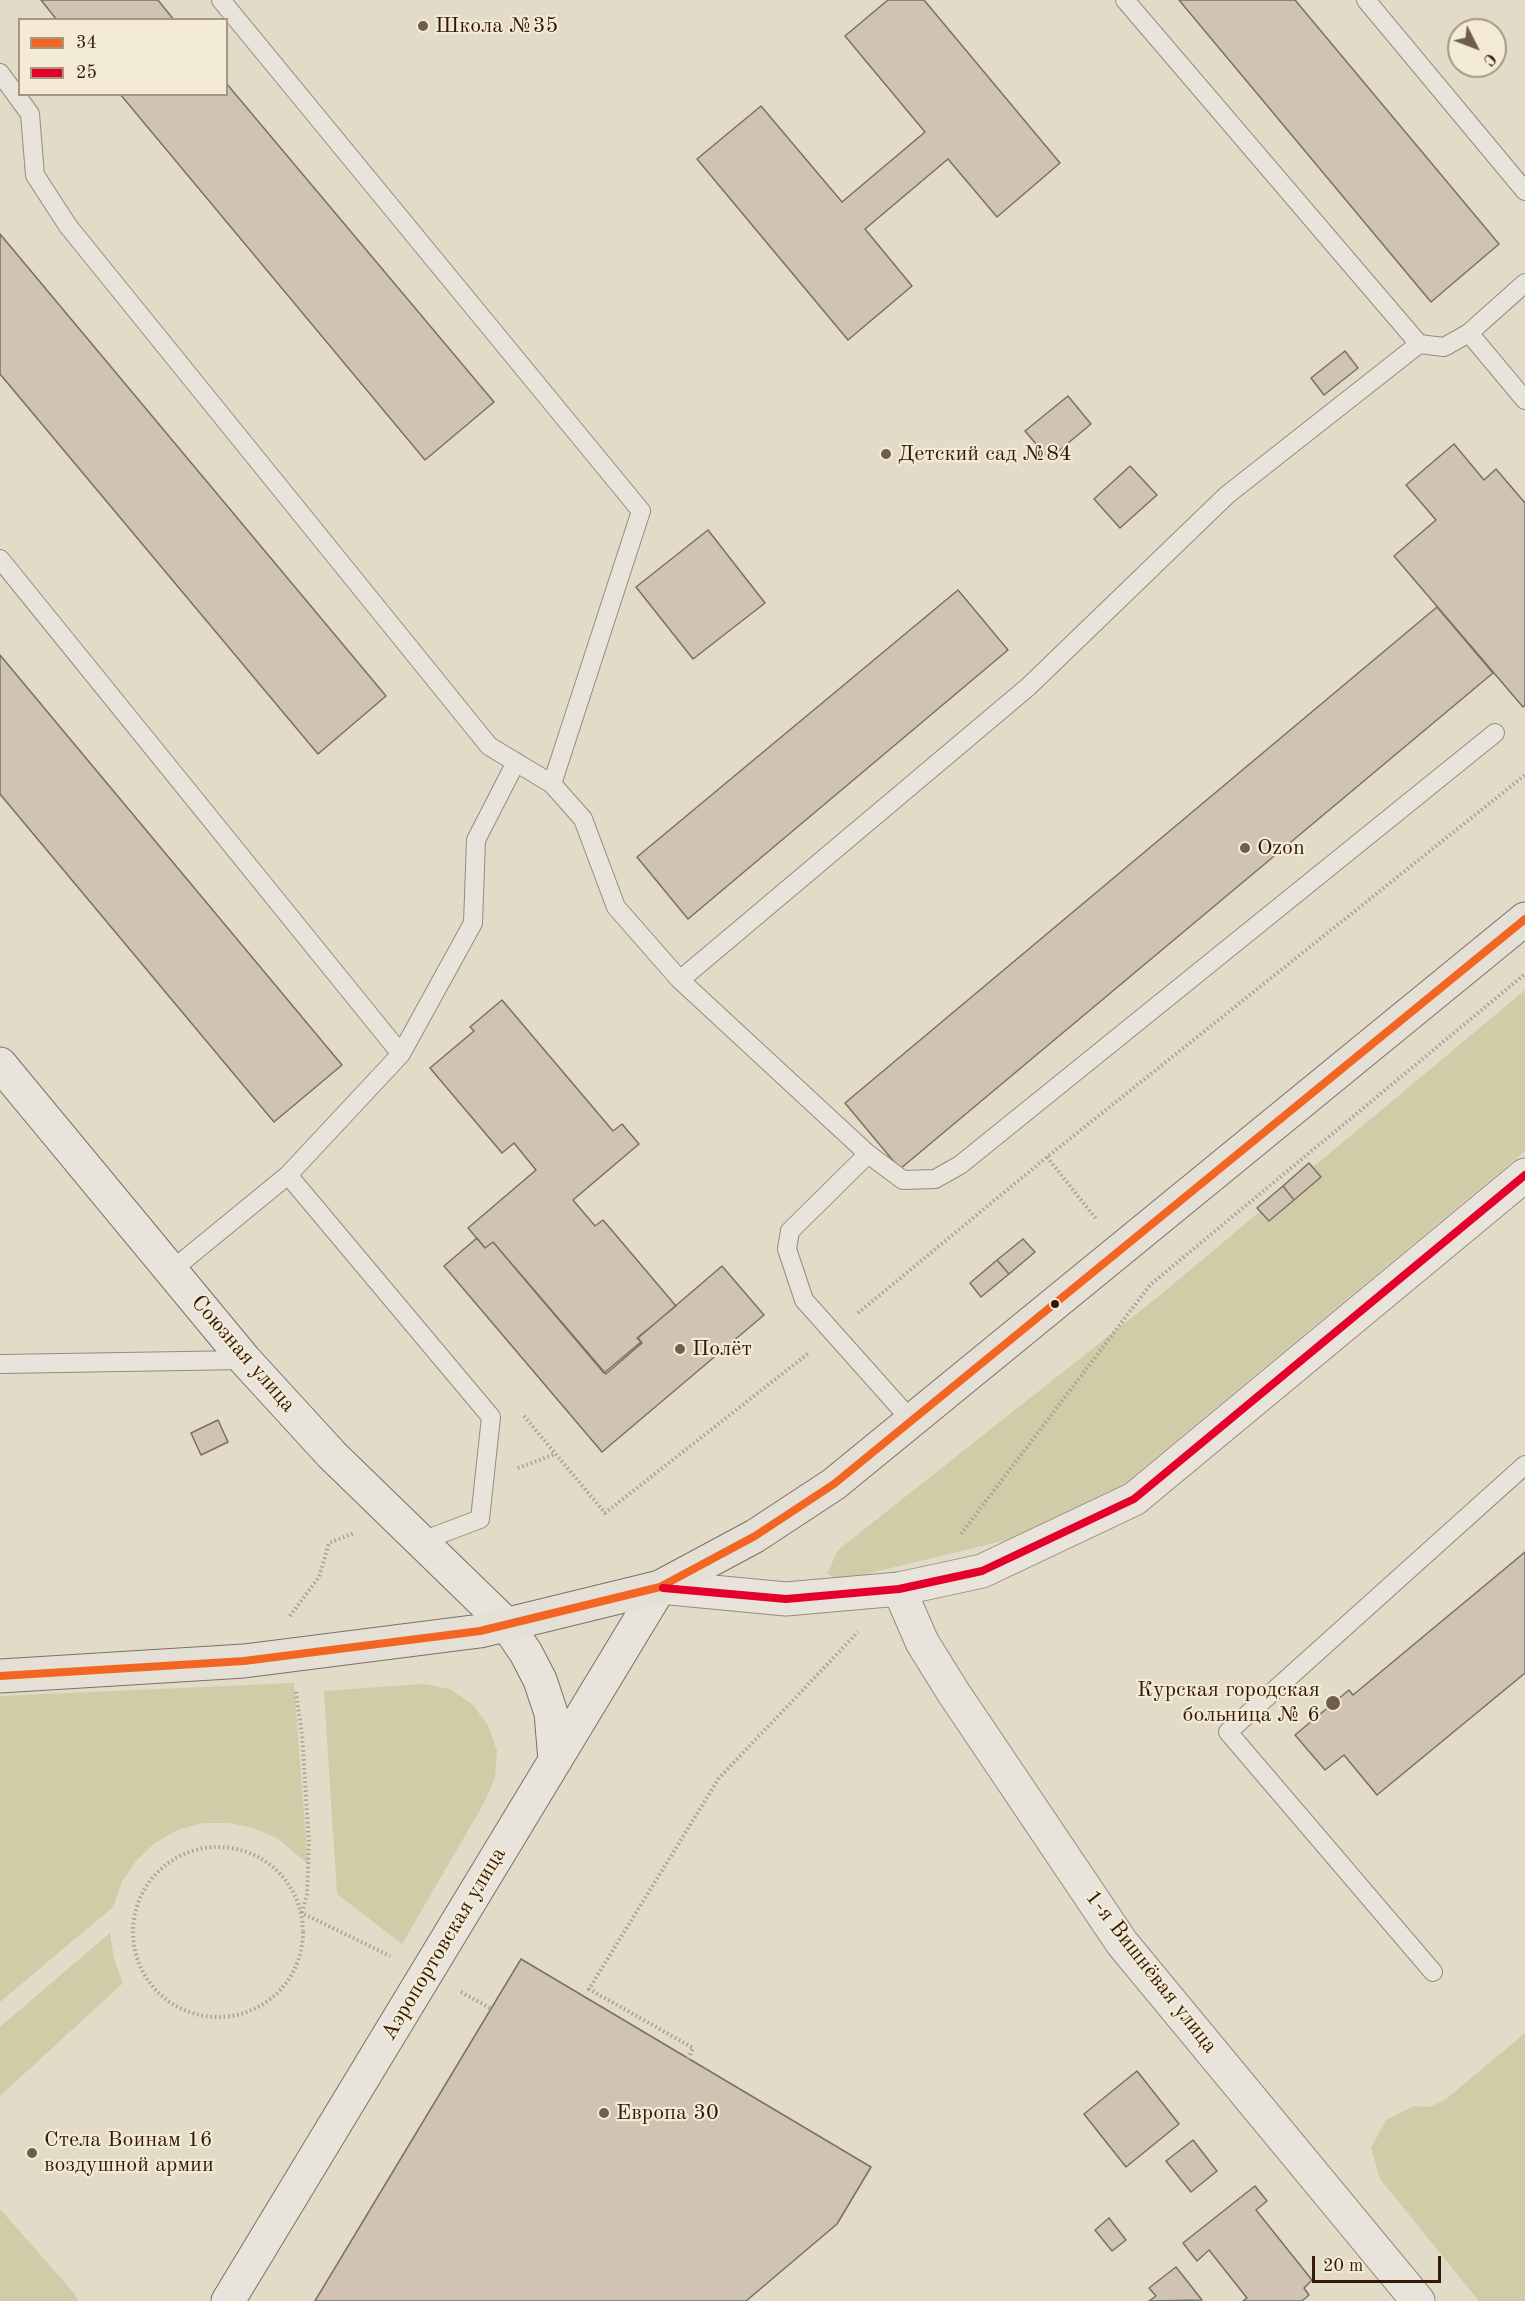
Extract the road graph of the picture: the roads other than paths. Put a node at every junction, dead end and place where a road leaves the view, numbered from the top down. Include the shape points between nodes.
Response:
1 (221, 0) edge
2 (1125, 0) edge
3 (1366, 0) edge
4 (0, 74) edge
5 (1525, 191) edge
6 (1525, 283) edge
7 (1469, 333) junction
8 (1419, 344) junction
9 (1525, 400) edge
10 (0, 559) edge
11 (1495, 734) dead end
12 (516, 762) junction
13 (552, 784) junction
14 (1525, 919) edge
15 (680, 980) junction
16 (401, 1054) junction
17 (0, 1064) edge
18 (868, 1154) junction
19 (288, 1175) junction
20 (1525, 1175) edge
21 (172, 1270) junction
22 (245, 1360) junction
23 (0, 1364) edge
24 (911, 1420) junction
25 (1525, 1465) edge
26 (422, 1541) junction
27 (660, 1587) junction
28 (899, 1589) junction
29 (507, 1625) junction
30 (0, 1676) edge
31 (555, 1760) junction
32 (1433, 1972) dead end
33 (228, 2301) edge
34 (1418, 2301) edge

1 - 13 lane via 641,511
2 - 8 lane
3 - 5 lane
4 - 12 lane via 30,114 35,175 68,226 489,746
6 - 7 lane
7 - 8 lane via 1444,347
7 - 9 lane
8 - 15 lane via 1227,495 1028,687
10 - 16 lane
11 - 18 lane via 960,1165 935,1179 903,1180
12 - 13 lane
12 - 16 lane via 476,840 473,923
13 - 15 lane via 583,819 616,907
14 - 24 main road
15 - 18 lane
16 - 19 lane
17 - 21 street, Союзная улица
18 - 24 lane via 790,1231 787,1250 804,1300
19 - 21 lane
19 - 26 lane via 491,1417 480,1519
20 - 28 street via 1134,1499 982,1571
21 - 22 street, Союзная улица
22 - 23 lane
22 - 26 street, Союзная улица via 332,1455
24 - 27 main road via 834,1484 755,1536
25 - 32 lane via 1228,1732
26 - 29 street, Союзная улица
27 - 28 street via 786,1599
27 - 29 main road
27 - 31 street, Аэропортовская улица
28 - 34 street, 1-я Вишнёвая улица via 922,1642 1122,1943
29 - 30 main road via 244,1661
29 - 31 street, Союзная улица via 540,1680 552,1713
31 - 33 street, Аэропортовская улица

